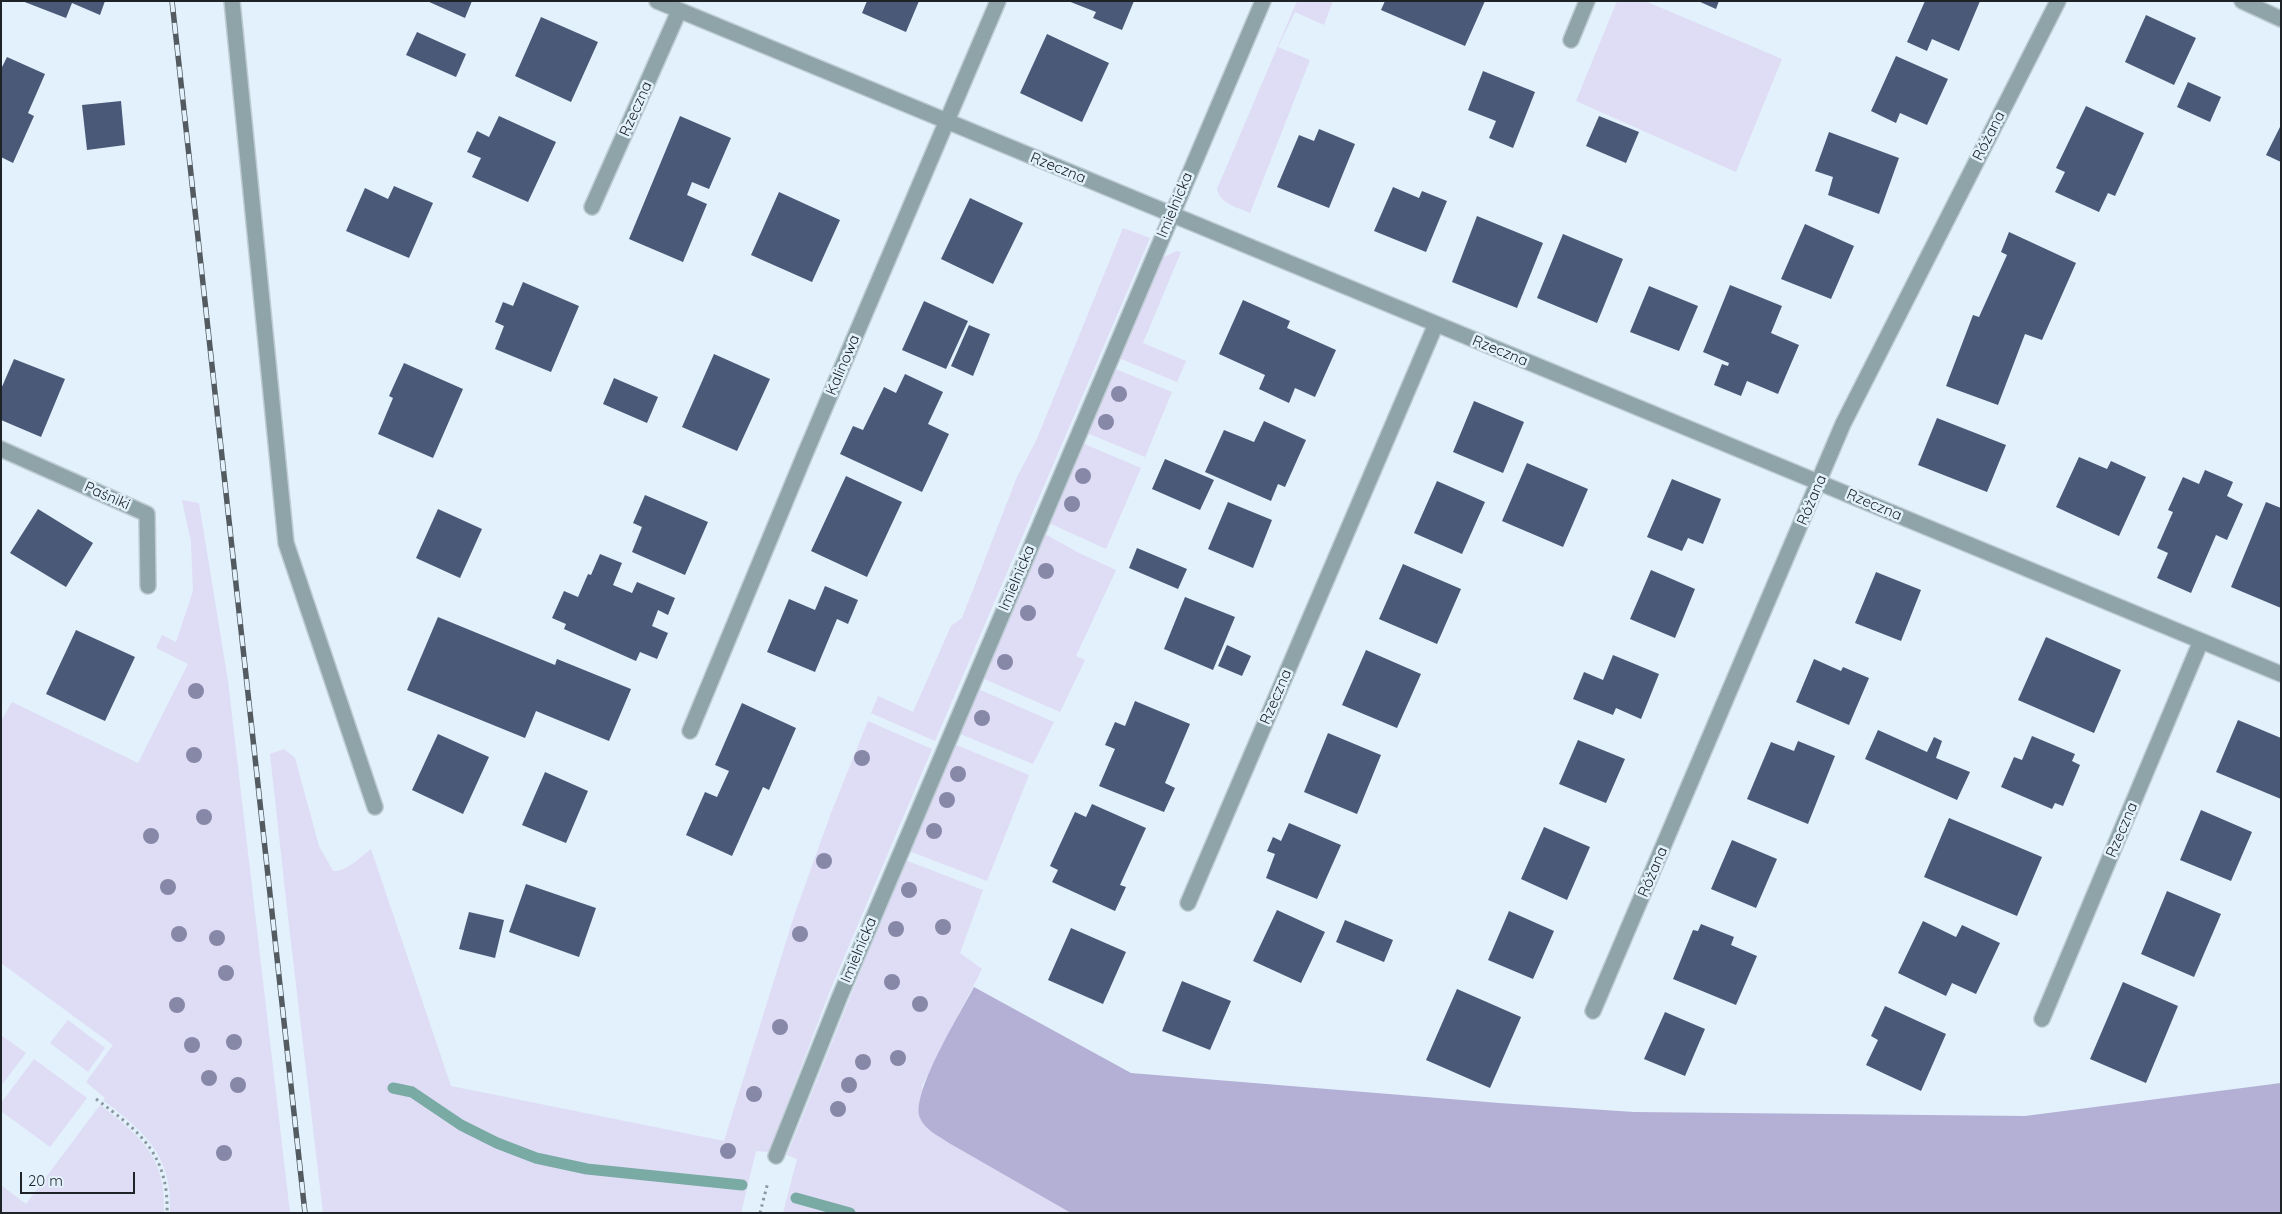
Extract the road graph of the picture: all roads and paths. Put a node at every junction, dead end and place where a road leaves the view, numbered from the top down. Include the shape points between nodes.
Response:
1 (232, 1) edge
2 (657, 1) edge
3 (998, 1) edge
4 (1263, 1) edge
5 (1587, 1) edge
6 (2058, 1) edge
7 (2242, 1) edge
8 (679, 11) junction
9 (2281, 19) edge
10 (1571, 40) dead end
11 (947, 122) junction
12 (592, 207) dead end
13 (1171, 214) junction
14 (1436, 324) junction
15 (1, 449) edge
16 (1819, 482) junction
17 (148, 586) dead end
18 (2201, 642) junction
19 (2281, 674) edge
20 (690, 730) dead end
21 (375, 807) dead end
22 (1188, 904) dead end
23 (1593, 1011) dead end
24 (2042, 1019) dead end
25 (96, 1098) dead end
26 (776, 1156) dead end
27 (168, 1213) edge

1 - 21 street via 286,543
2 - 8 street, Rzeczna
3 - 11 street, Kalinowa
4 - 13 street, Imielnicka
5 - 10 street
6 - 16 street, Różana via 1843,424
7 - 9 street
8 - 11 street, Rzeczna
8 - 12 street, Rzeczna
11 - 13 street, Rzeczna
11 - 20 street, Kalinowa
13 - 14 street, Rzeczna
13 - 26 street, Imielnicka via 840,996
14 - 16 street, Rzeczna
14 - 22 street, Rzeczna
15 - 17 street, Paśniki via 147,514
16 - 18 street, Rzeczna
16 - 23 street, Różana
18 - 19 street, Rzeczna
18 - 24 street, Rzeczna
25 - 27 path via 130,1124 152,1150 164,1176

